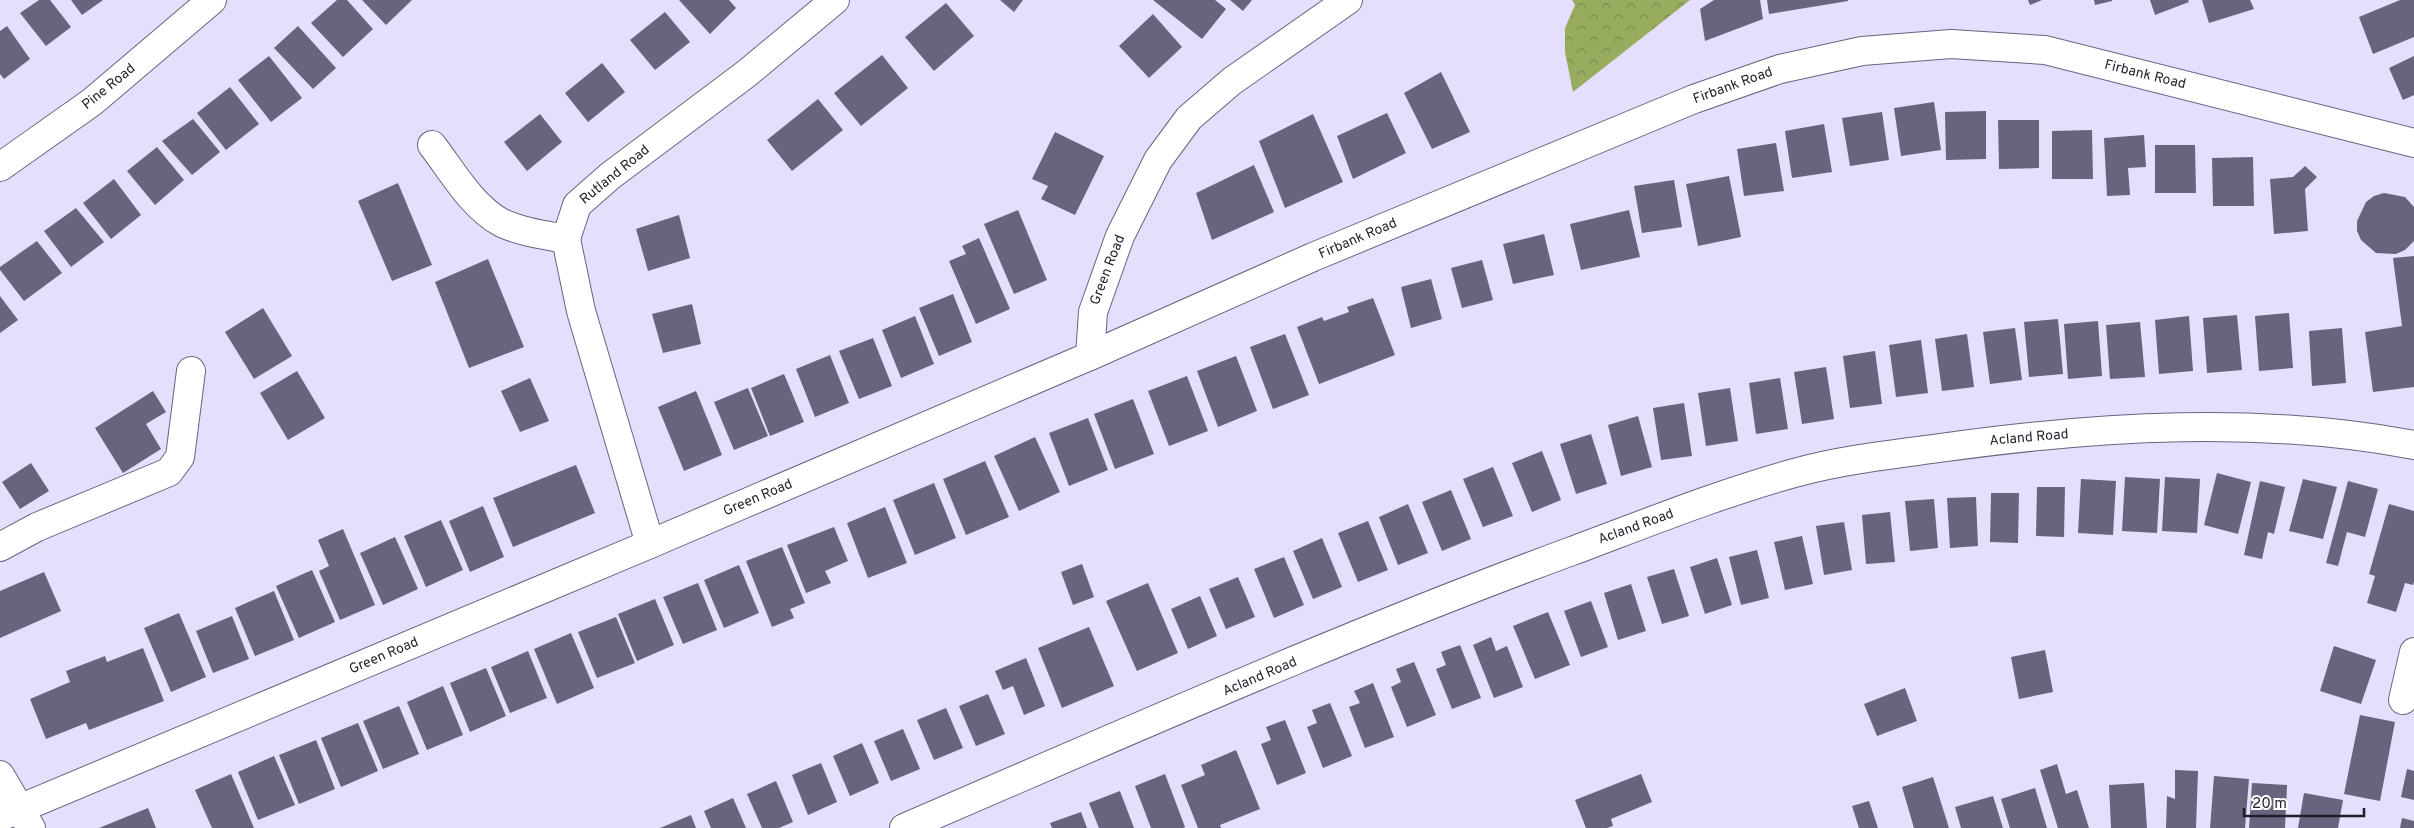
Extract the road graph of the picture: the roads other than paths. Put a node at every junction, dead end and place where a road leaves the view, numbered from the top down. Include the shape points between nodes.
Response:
1 (212, 0) edge
2 (835, 0) edge
3 (1348, 0) edge
4 (2414, 143) edge
5 (432, 145) dead end
6 (0, 168) edge
7 (566, 239) junction
8 (1090, 356) junction
9 (191, 371) dead end
10 (2414, 445) edge
11 (650, 544) junction
12 (0, 546) edge
13 (2414, 652) edge
14 (2402, 700) dead end
15 (0, 775) edge
16 (17, 818) edge
17 (904, 828) edge

1 - 6 street, Pine Road via 92,102
2 - 7 street, Rutland Road via 746,74 610,176 578,205
3 - 8 street, Green Road via 1232,81 1189,118 1163,153 1120,236 1092,312
4 - 8 street, Firbank Road via 2045,50 1952,44 1862,51 1780,69 1694,99 1313,257
5 - 7 street via 474,200 500,222 527,232
7 - 11 street via 580,311
8 - 11 street, Green Road
9 - 12 street via 180,457 170,472 37,526
10 - 17 street, Acland Road via 2362,435 2242,427 2122,430 1990,441 1856,460 1799,472 1706,502 1477,586
11 - 16 street, Green Road
13 - 14 street
15 - 16 street

